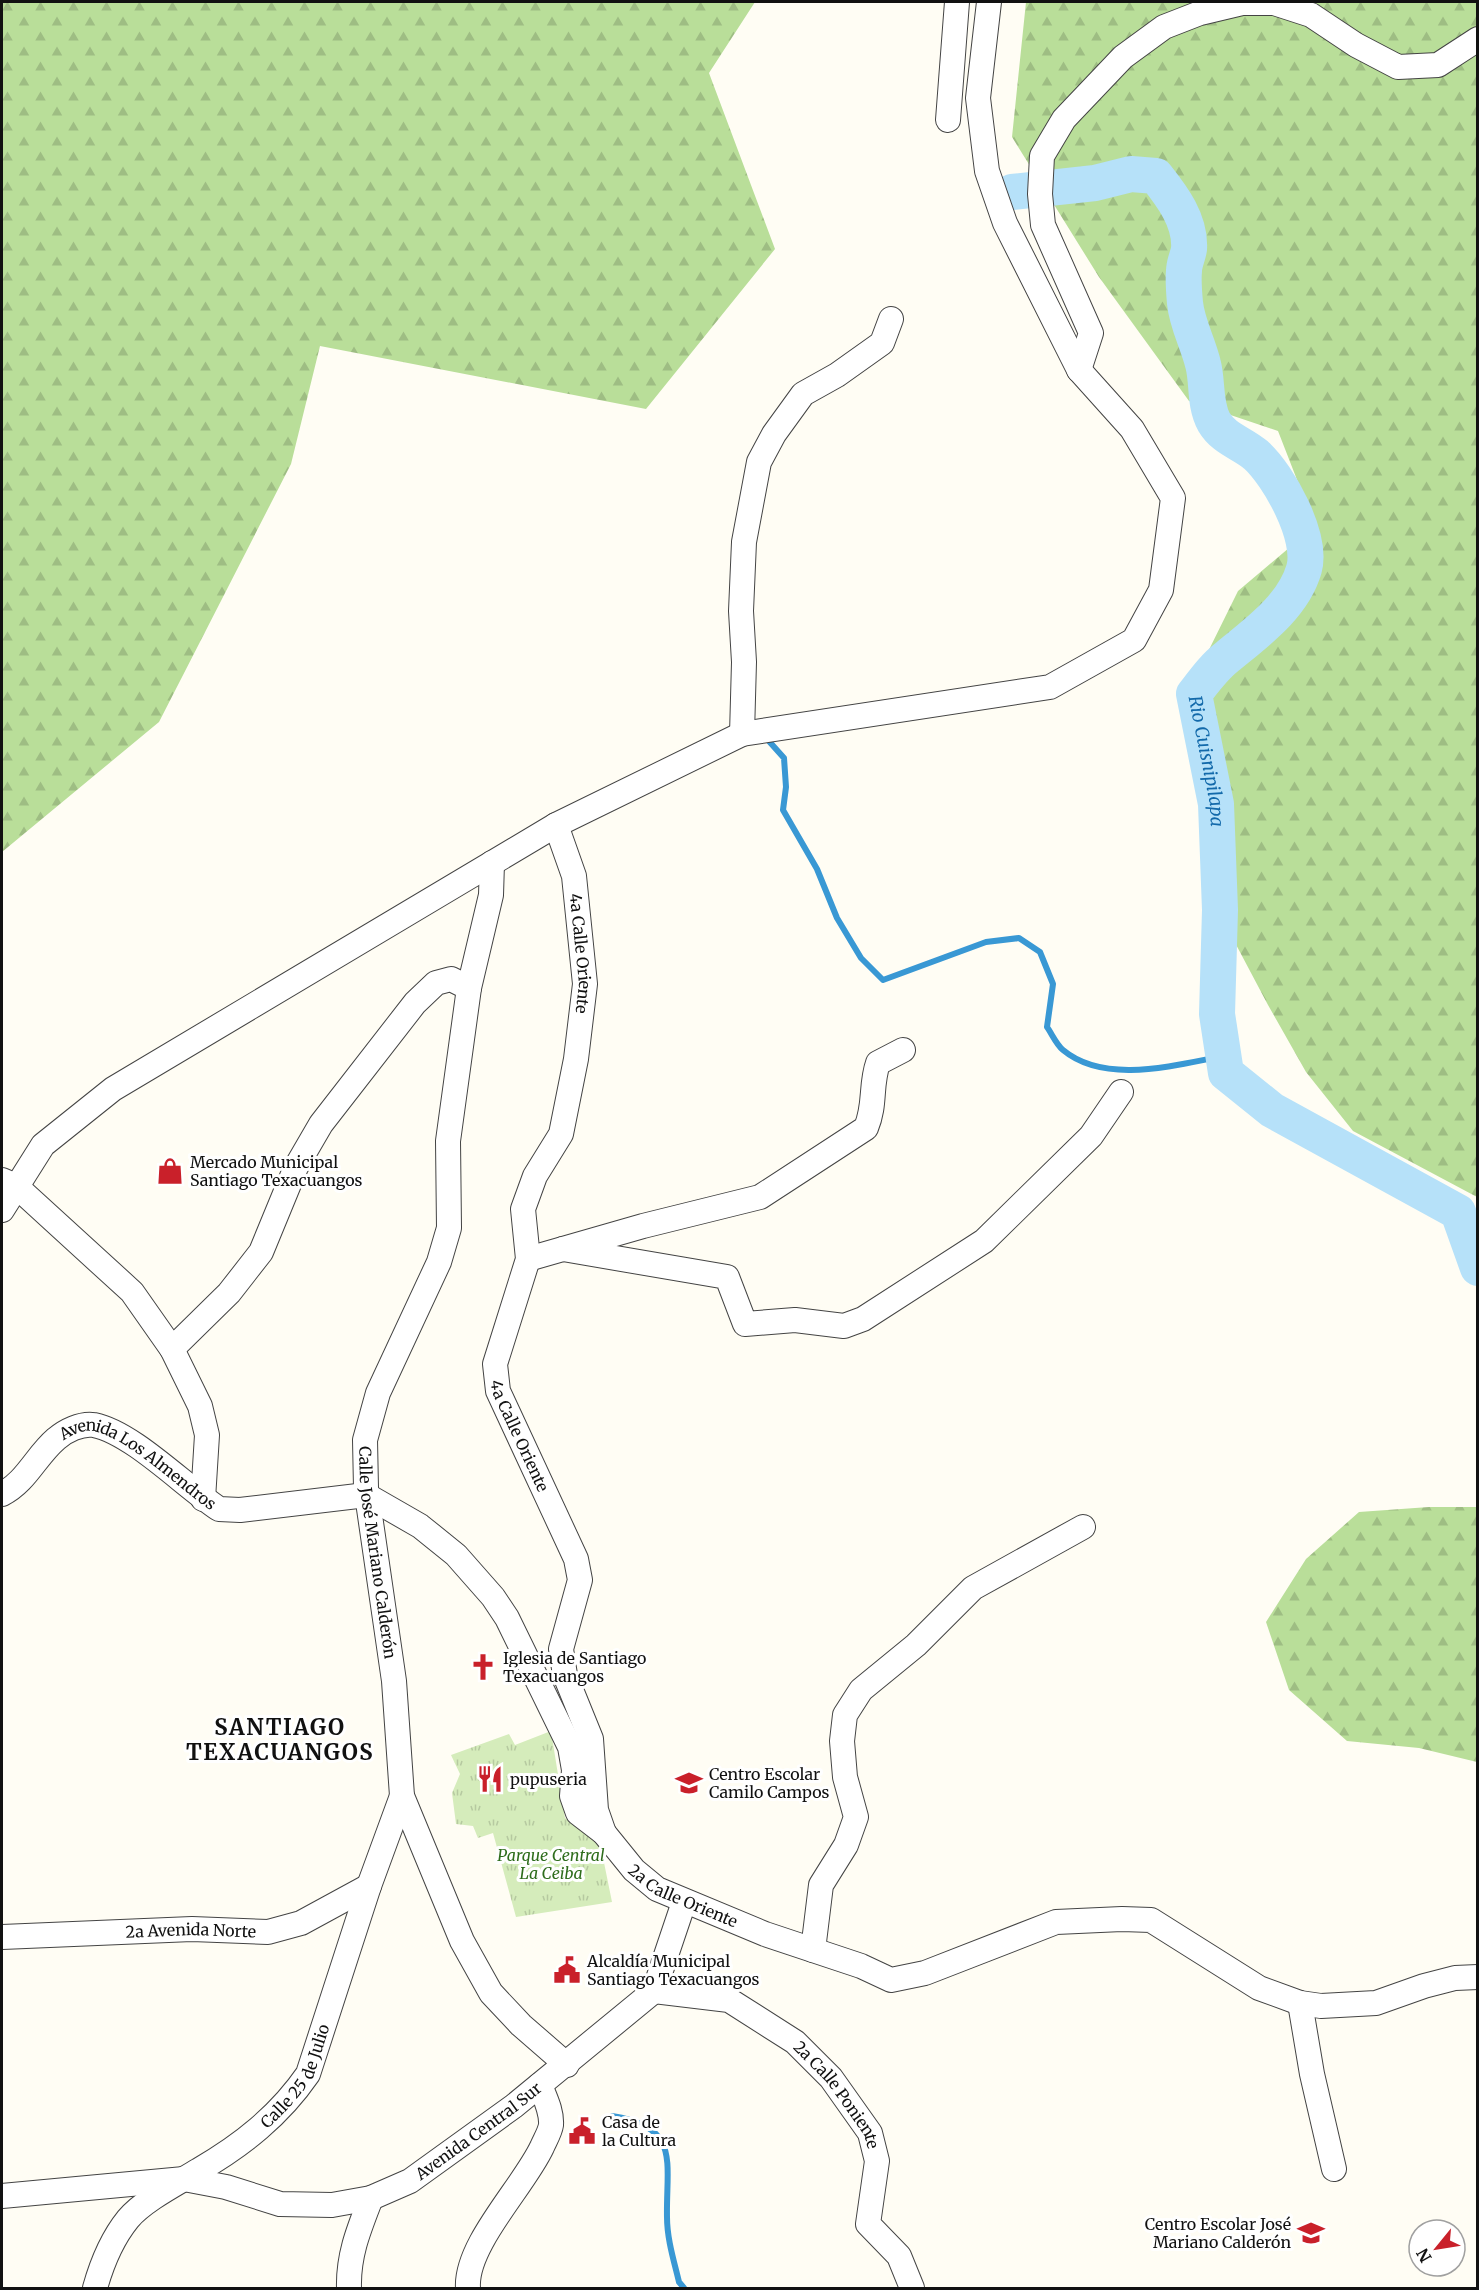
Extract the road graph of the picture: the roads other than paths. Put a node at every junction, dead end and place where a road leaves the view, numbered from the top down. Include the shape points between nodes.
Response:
1 (957, 2) edge
2 (989, 2) edge
3 (1478, 39) edge
4 (948, 120) dead end
5 (891, 319) dead end
6 (1079, 370) junction
7 (742, 734) junction
8 (556, 825) junction
9 (492, 863) junction
10 (469, 988) junction
11 (903, 1050) dead end
12 (1121, 1092) dead end
13 (9, 1183) edge
14 (2, 1210) edge
15 (563, 1249) junction
16 (528, 1259) junction
17 (172, 1349) junction
18 (2, 1494) edge
19 (366, 1495) junction
20 (202, 1499) junction
21 (1083, 1527) dead end
22 (402, 1796) junction
23 (604, 1833) junction
24 (369, 1886) junction
25 (684, 1902) junction
26 (2, 1936) edge
27 (813, 1950) junction
28 (1478, 1977) edge
29 (654, 1991) junction
30 (1300, 2003) junction
31 (567, 2065) junction
32 (540, 2085) junction
33 (1334, 2169) dead end
34 (184, 2179) junction
35 (2, 2196) edge
36 (371, 2198) junction
37 (95, 2289) edge
38 (350, 2289) edge
39 (468, 2289) edge
40 (912, 2289) edge

1 - 4 street
2 - 6 street via 978,98 987,171 1005,223
3 - 6 street via 1438,65 1398,67 1311,15 1274,3 1242,3 1164,27 1123,57 1064,119 1042,156 1043,225 1091,333
5 - 7 street via 882,343 803,394 759,462 744,542
6 - 7 street via 1132,429 1173,498 1161,590 1134,640 1050,687
7 - 8 street
8 - 9 street
8 - 16 street, 4a Calle Oriente via 574,876 585,984 561,1134 536,1176 523,1209
9 - 10 street, Calle José Mariano Calderón via 491,895
9 - 13 street via 113,1089 43,1144
10 - 17 street via 451,979 436,983 415,1003 321,1124 296,1167 261,1252 229,1293
10 - 19 street, Calle José Mariano Calderón via 448,1141 449,1228 439,1262 378,1393 365,1440
11 - 15 street via 878,1063 873,1111 866,1128 795,1177 760,1197
12 - 15 street via 1091,1136 984,1241 873,1313 844,1326 795,1320 745,1324 727,1277
13 - 14 street
13 - 17 street via 132,1292
15 - 16 street
16 - 23 street, 4a Calle Oriente via 495,1364 498,1391 576,1558 579,1580 561,1649 565,1675 591,1739 596,1810
17 - 20 street via 200,1406 207,1435
18 - 20 street, Avenida Los Almendros via 13,1488 56,1439 74,1427 92,1425 115,1433
19 - 20 street, Avenida Los Almendros via 240,1510 219,1509
19 - 22 street, Calle José Mariano Calderón via 394,1681
19 - 23 street, 2a Calle Oriente via 420,1526 456,1555 493,1597 570,1747 574,1770 572,1796 578,1813
21 - 27 street via 973,1588 916,1645 861,1690 850,1707 845,1715 842,1741 845,1777 856,1817 846,1845 821,1885
22 - 24 street, Calle 25 de Julio
22 - 31 street, Calle José Mariano Calderón via 462,1941 491,1993 520,2025
23 - 25 street, 2a Calle Oriente via 634,1870 657,1889
24 - 26 street, 2a Avenida Norte via 301,1923 268,1932 192,1929
24 - 34 street, Calle 25 de Julio via 308,2074 290,2101 260,2130
25 - 27 street, 2a Calle Oriente
25 - 29 street
27 - 30 street, 2a Calle Oriente via 891,1980 925,1973 1056,1922 1151,1920 1259,1988
28 - 30 street, 2a Calle Oriente via 1455,1978 1376,2003
29 - 31 street, Avenida Central Sur
29 - 40 street, 2a Calle Poniente via 729,2000 795,2042 831,2078 870,2133 877,2161 868,2224 899,2256
30 - 33 street
31 - 32 street, Avenida Central Sur
32 - 36 street, Avenida Central Sur via 410,2181
32 - 39 street via 549,2107 551,2127 538,2155 488,2230 473,2263
34 - 35 street
34 - 36 street, Avenida Central Sur via 280,2204 332,2205
34 - 37 street, Calle 25 de Julio via 129,2218 103,2259
36 - 38 street via 353,2243

